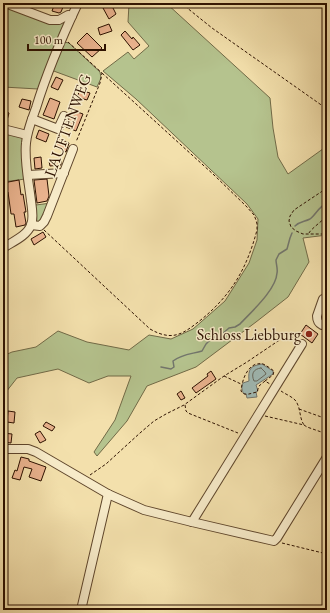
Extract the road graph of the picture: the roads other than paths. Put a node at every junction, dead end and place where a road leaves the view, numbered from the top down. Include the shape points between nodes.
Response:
1 (5, 3) edge
2 (78, 3) edge
3 (72, 16) junction
4 (64, 116) dead end
5 (32, 119) junction
6 (3, 129) edge
7 (27, 135) junction
8 (73, 149) road end
9 (64, 172) junction
10 (28, 176) junction
11 (35, 225) junction
12 (4, 247) edge
13 (324, 299) dead end
14 (327, 325) edge
15 (302, 344) road end
16 (3, 449) edge
17 (327, 457) edge
18 (108, 494) junction
19 (192, 522) junction
20 (81, 610) edge

1 - 3 street via 50,20
2 - 3 street
3 - 5 street via 44,81
4 - 5 street via 58,129
5 - 7 street
6 - 7 street
7 - 10 street
8 - 9 street, LAUFTENWEG
9 - 10 street
9 - 11 street, LAUFTENWEG via 47,216 42,224
10 - 11 street via 32,219
11 - 12 street, LAUFTENWEG
13 - 14 street via 317,319 322,325
15 - 19 street
16 - 18 street via 32,450
17 - 19 street via 274,541
18 - 19 street via 144,510
18 - 20 street

